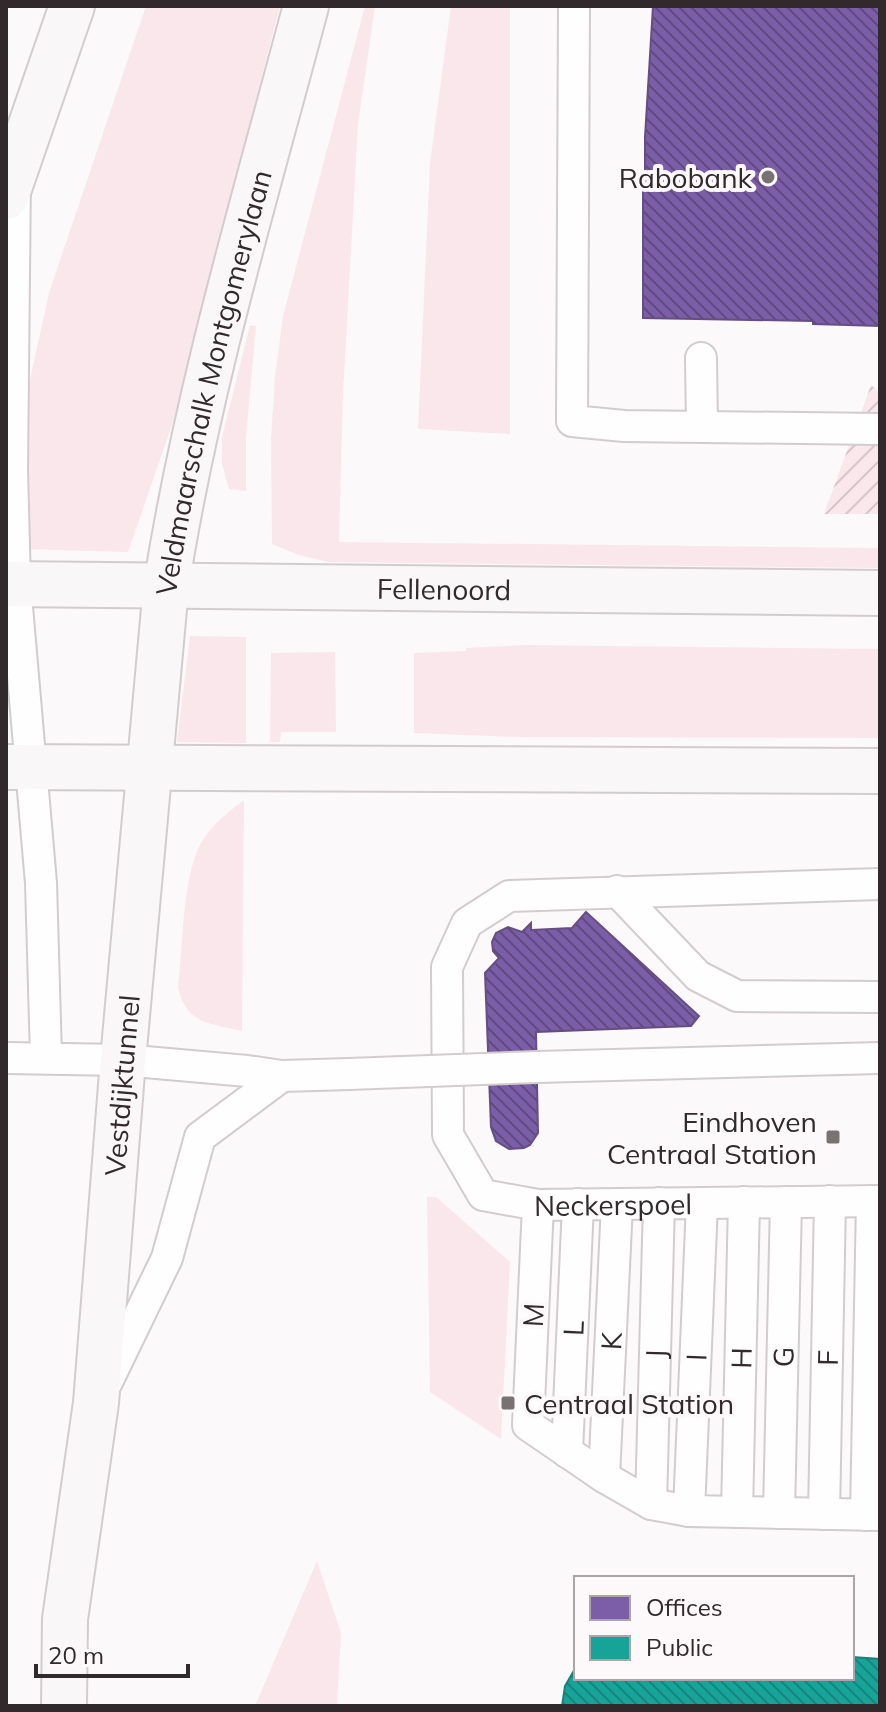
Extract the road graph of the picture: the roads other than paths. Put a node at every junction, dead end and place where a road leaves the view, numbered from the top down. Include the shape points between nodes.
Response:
1 (72, 6) edge
2 (306, 6) edge
3 (574, 6) edge
4 (10, 185) edge
5 (701, 358) dead end
6 (702, 426) junction
7 (880, 429) edge
8 (10, 584) edge
9 (166, 587) junction
10 (880, 593) edge
11 (17, 767) edge
12 (151, 767) junction
13 (880, 771) edge
14 (880, 884) edge
15 (617, 891) junction
16 (880, 997) edge
17 (46, 1057) junction
18 (6, 1058) edge
19 (880, 1058) edge
20 (123, 1060) junction
21 (282, 1076) junction
22 (830, 1201) junction
23 (876, 1201) edge
24 (744, 1202) junction
25 (786, 1202) junction
26 (659, 1203) junction
27 (702, 1203) junction
28 (578, 1204) junction
29 (617, 1204) junction
30 (538, 1205) junction
31 (96, 1403) junction
32 (567, 1452) junction
33 (604, 1477) junction
34 (651, 1504) junction
35 (689, 1511) junction
36 (737, 1512) junction
37 (779, 1513) junction
38 (824, 1514) junction
39 (873, 1515) edge
40 (64, 1706) edge

1 - 4 main road
2 - 9 main road, Veldmaarschalk Montgomerylaan via 205,396
3 - 6 lane via 572,421
4 - 8 lane
5 - 6 lane
6 - 7 lane
8 - 9 main road, Fellenoord
8 - 11 lane
9 - 10 main road, Fellenoord
9 - 12 main road, Veldmaarschalk Montgomerylaan
11 - 12 main road
11 - 17 lane via 41,883
12 - 13 main road
12 - 20 main road, Vestdijktunnel
14 - 15 lane, Neckerspoel
15 - 16 lane via 698,976 737,996
15 - 30 lane, Neckerspoel via 509,896 467,923 447,967 448,1135 483,1195
17 - 18 lane
17 - 20 lane
19 - 21 lane, bridge
20 - 21 lane
20 - 31 main road, Vestdijktunnel
21 - 31 lane, Vestdijktunnel via 200,1137 167,1258
22 - 23 lane, Neckerspoel
22 - 25 lane, Neckerspoel
22 - 38 lane, F
23 - 39 lane
24 - 25 lane, Neckerspoel
24 - 27 lane, Neckerspoel
24 - 36 lane, H
25 - 37 lane, G
26 - 27 lane, Neckerspoel
26 - 29 lane, Neckerspoel
26 - 34 lane, J
27 - 35 lane, I
28 - 29 lane, Neckerspoel
28 - 30 lane, Neckerspoel
28 - 32 lane, L
29 - 33 lane, K
30 - 32 lane, M via 528,1425
31 - 40 main road, Vestdijktunnel via 65,1619
32 - 33 lane
33 - 34 lane
34 - 35 lane
35 - 36 lane
36 - 37 lane
37 - 38 lane
38 - 39 lane

